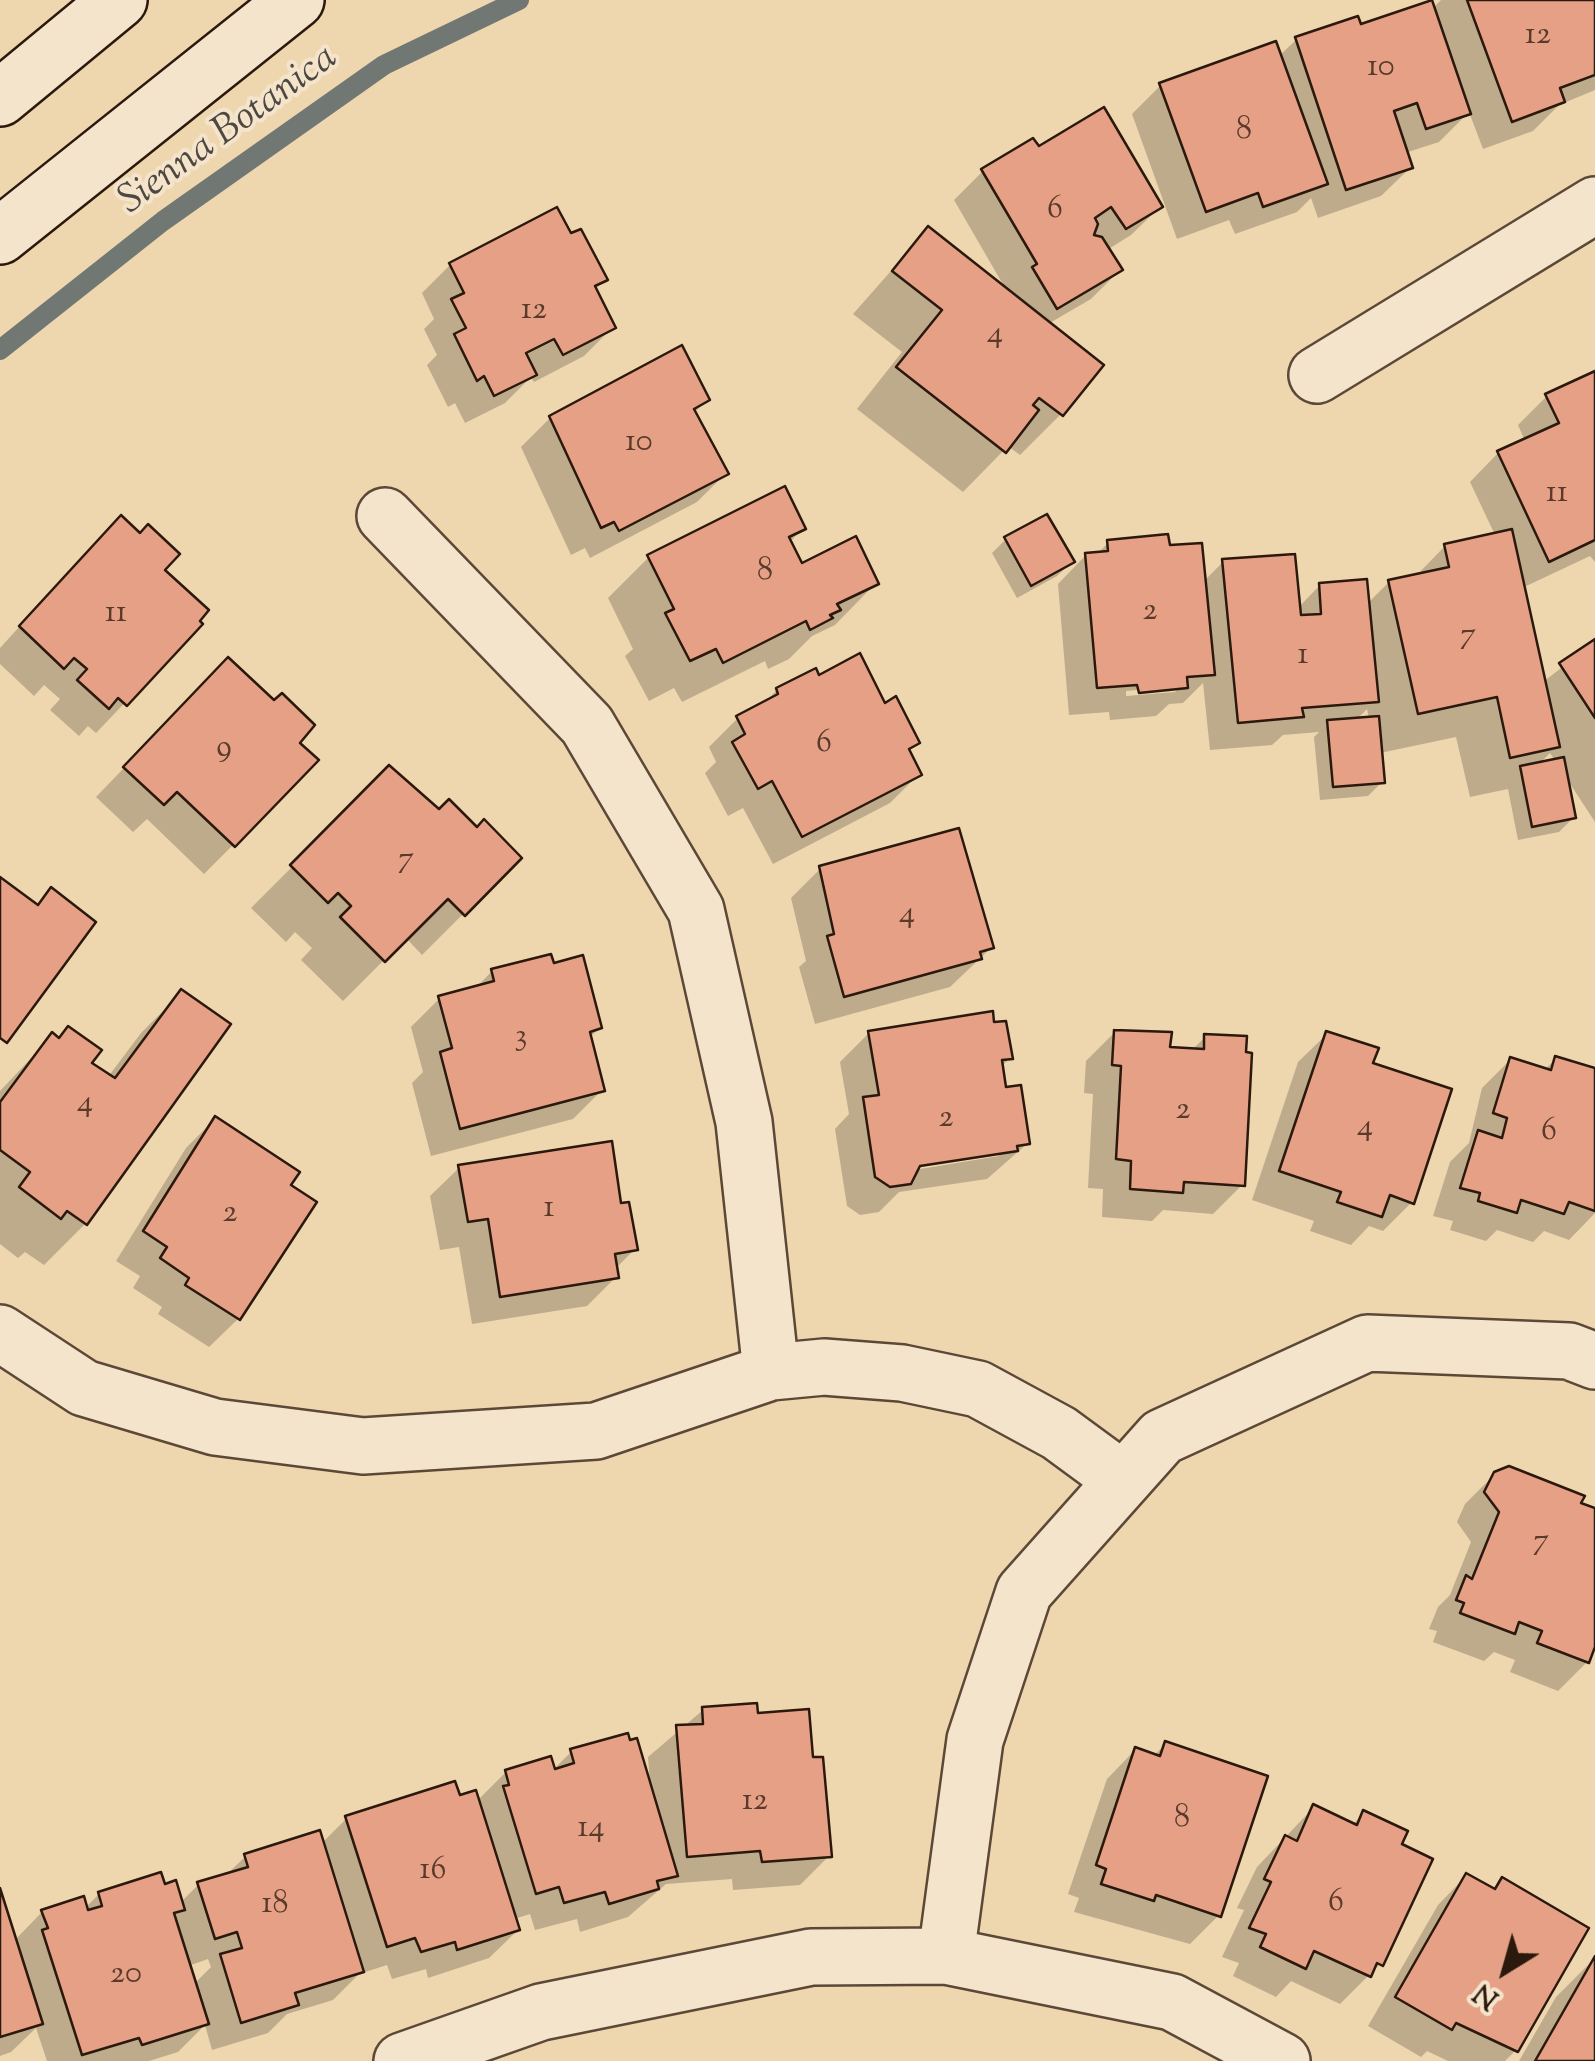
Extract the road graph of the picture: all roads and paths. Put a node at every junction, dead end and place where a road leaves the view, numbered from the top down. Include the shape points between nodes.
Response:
1 (119, 0) edge
2 (296, 0) edge
3 (0, 98) edge
4 (1595, 205) edge
5 (5, 222) edge
6 (1317, 375) dead end
7 (385, 516) dead end
8 (0, 1333) edge
9 (1595, 1361) edge
10 (770, 1372) junction
11 (1123, 1480) junction
12 (946, 1956) junction
13 (402, 2061) edge
14 (1282, 2061) edge

1 - 3 street
2 - 5 street
4 - 6 street
7 - 10 street via 587,725 696,910 744,1122
8 - 10 street via 84,1388 215,1427 363,1446 596,1431
9 - 11 street via 1569,1351 1367,1343 1162,1437
10 - 11 street via 902,1372 978,1389 1058,1433
11 - 12 street via 1024,1592 975,1740
12 - 13 street via 811,1957 541,2012
12 - 14 street via 1172,2002

